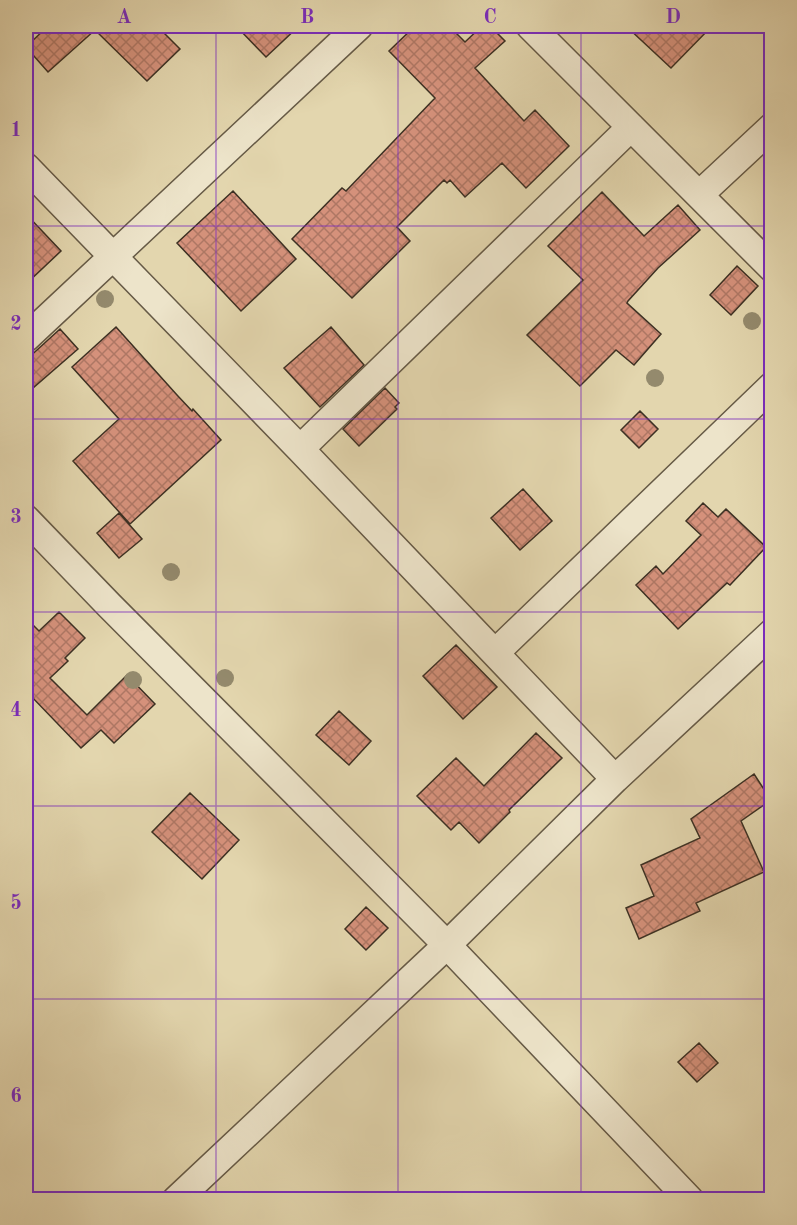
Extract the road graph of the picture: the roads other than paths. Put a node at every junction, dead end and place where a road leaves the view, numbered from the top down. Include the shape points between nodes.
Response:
1 (359, 26) edge
2 (530, 26) edge
3 (631, 127) junction
4 (771, 128) edge
5 (26, 167) edge
6 (699, 195) junction
7 (113, 256) junction
8 (771, 268) edge
9 (26, 338) edge
10 (771, 386) edge
11 (300, 449) junction
12 (26, 519) edge
13 (771, 633) edge
14 (495, 653) junction
15 (615, 779) junction
16 (447, 945) junction
17 (176, 1200) edge
18 (690, 1200) edge

1 - 7 street
2 - 3 street
3 - 6 street
3 - 11 street
4 - 6 street
5 - 7 street
6 - 8 street
7 - 9 street
7 - 11 street
10 - 14 street
11 - 14 street
12 - 16 street
13 - 15 street
14 - 15 street
15 - 16 street
16 - 17 street
16 - 18 street

